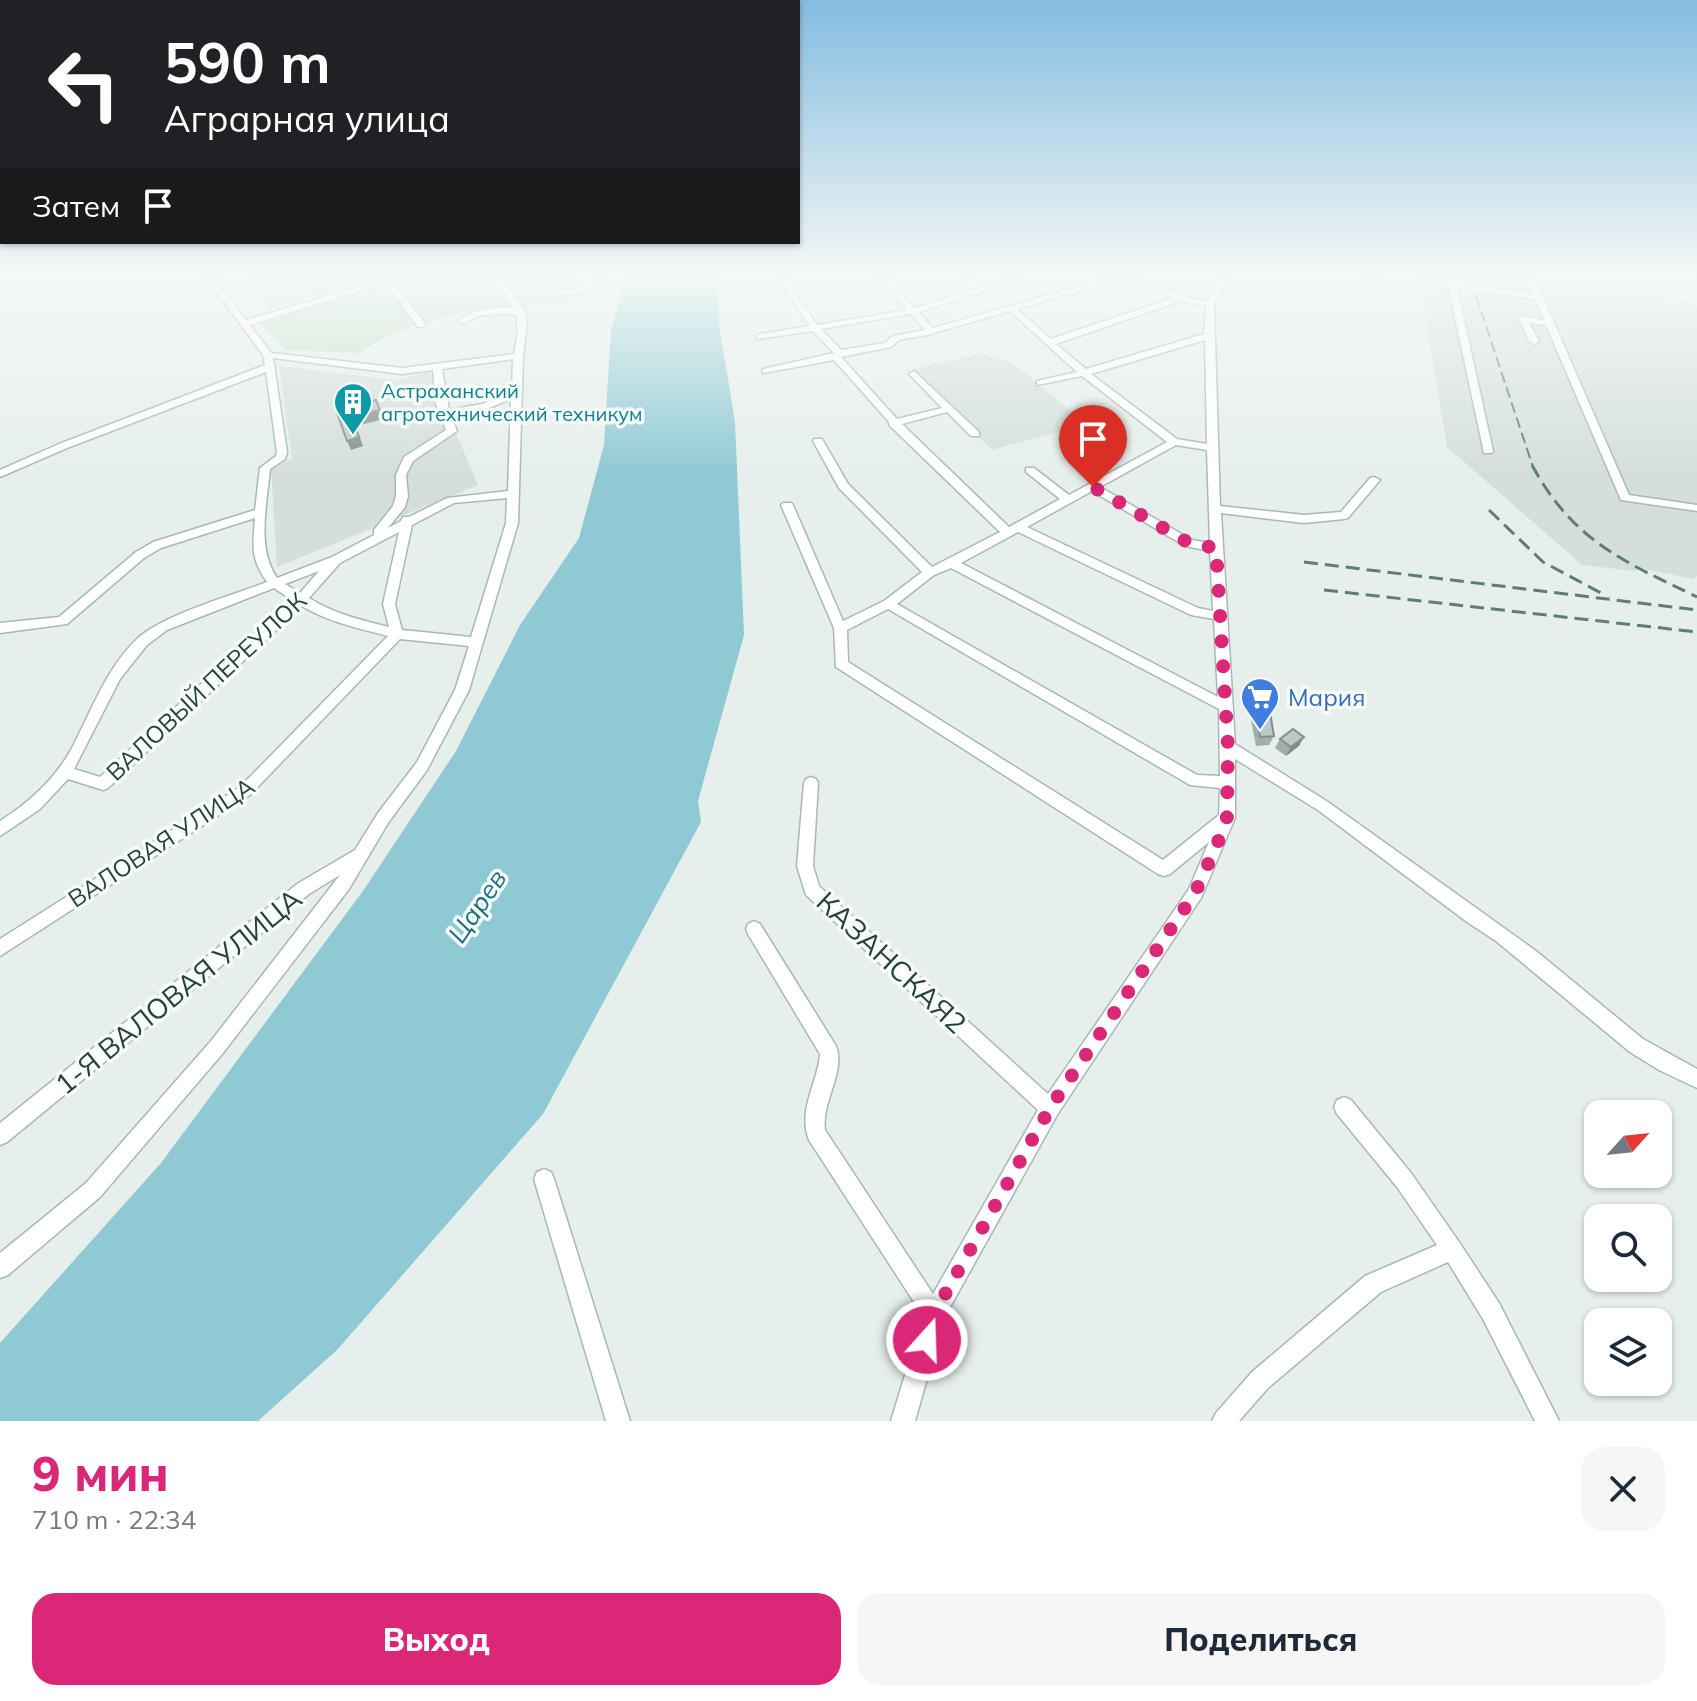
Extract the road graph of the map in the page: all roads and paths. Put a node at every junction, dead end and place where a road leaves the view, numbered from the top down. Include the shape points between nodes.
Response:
1 (257, 345) edge
2 (521, 345) edge
3 (830, 345) edge
4 (886, 345) edge
5 (1055, 345) edge
6 (1178, 345) edge
7 (1209, 345) edge
8 (1465, 345) edge
9 (1559, 345) edge
10 (838, 355) junction
11 (518, 356) junction
12 (268, 361) junction
13 (437, 366) junction
14 (766, 371) dead end
15 (1084, 373) junction
16 (914, 374) dead end
17 (1040, 383) dead end
18 (516, 394) junction
19 (949, 409) junction
20 (445, 414) junction
21 (893, 423) junction
22 (975, 434) dead end
23 (818, 441) dead end
24 (1174, 442) junction
25 (1212, 448) junction
26 (1488, 451) dead end
27 (1030, 470) dead end
28 (0, 474) edge
29 (1374, 480) dead end
30 (1093, 487) junction
31 (514, 494) junction
32 (1067, 499) junction
33 (787, 505) dead end
34 (1697, 508) edge
35 (1214, 509) junction
36 (261, 512) junction
37 (407, 520) junction
38 (1013, 530) junction
39 (371, 541) junction
40 (1216, 548) junction
41 (336, 560) junction
42 (952, 563) junction
43 (930, 572) junction
44 (273, 582) junction
45 (301, 599) junction
46 (888, 604) junction
47 (1220, 616) junction
48 (0, 628) edge
49 (840, 628) junction
50 (397, 634) junction
51 (475, 642) junction
52 (1226, 707) junction
53 (1228, 747) junction
54 (64, 772) junction
55 (1227, 782) junction
56 (811, 783) dead end
57 (1227, 817) junction
58 (0, 829) edge
59 (361, 854) junction
60 (754, 929) dead end
61 (0, 948) edge
62 (1697, 1079) edge
63 (1344, 1107) dead end
64 (1050, 1108) junction
65 (0, 1135) edge
66 (544, 1179) dead end
67 (1452, 1249) junction
68 (0, 1267) edge
69 (934, 1314) junction
70 (618, 1421) edge
71 (903, 1421) edge
72 (1224, 1421) edge
73 (1547, 1421) edge

1 - 12 street
2 - 11 street
3 - 10 street
4 - 10 street
5 - 15 street
6 - 15 street
7 - 25 street
8 - 26 street
9 - 34 street via 1625,498
10 - 14 street
10 - 21 street
11 - 13 street
11 - 18 street
12 - 13 street via 395,371
12 - 28 street
12 - 36 street via 282,452 265,468
13 - 20 street
15 - 17 street
15 - 24 street
16 - 19 street
18 - 20 street
18 - 31 street
19 - 21 street
19 - 22 street
20 - 39 street via 452,431 408,459 399,507
21 - 38 street via 965,495
23 - 43 street via 843,486
24 - 25 street
24 - 30 street
25 - 35 street
27 - 32 street
29 - 35 street via 1344,515 1304,519
30 - 32 street
30 - 40 street via 1189,543
31 - 37 street via 451,500
31 - 51 street via 502,562
32 - 38 street
33 - 49 street
35 - 40 street
36 - 44 street via 262,566
36 - 48 street via 178,536 140,555 62,621
37 - 39 street
37 - 50 street via 389,604
38 - 42 street
38 - 47 street via 1195,612
39 - 41 street
40 - 47 street
41 - 44 street
41 - 45 street, ВАЛОВЫЙ ПЕРЕУЛОК
42 - 43 street
42 - 52 street
43 - 46 street
44 - 45 street
44 - 54 street via 149,636 104,692
45 - 50 street via 341,619
45 - 54 street, ВАЛОВЫЙ ПЕРЕУЛОК via 103,784
46 - 49 street
46 - 55 street via 1195,781
47 - 52 street
49 - 57 street via 841,664 1164,869
50 - 51 street
50 - 61 street, ВАЛОВАЯ УЛИЦА via 245,791
51 - 59 street via 462,690 428,753
52 - 53 street
53 - 55 street
53 - 62 street via 1292,785 1502,934 1646,1054
54 - 58 street via 34,806
55 - 57 street
56 - 64 street, КАЗАНСКАЯ2 via 805,866 812,890
57 - 64 street via 1195,893
59 - 65 street, 1-Я ВАЛОВАЯ УЛИЦА via 303,889
59 - 68 street via 217,1047 114,1166 93,1190
60 - 69 street via 829,1052 828,1074 812,1116 816,1133
63 - 67 street
64 - 69 street
66 - 70 street
67 - 72 street via 1373,1284 1260,1380
67 - 73 street via 1491,1311
69 - 71 street

